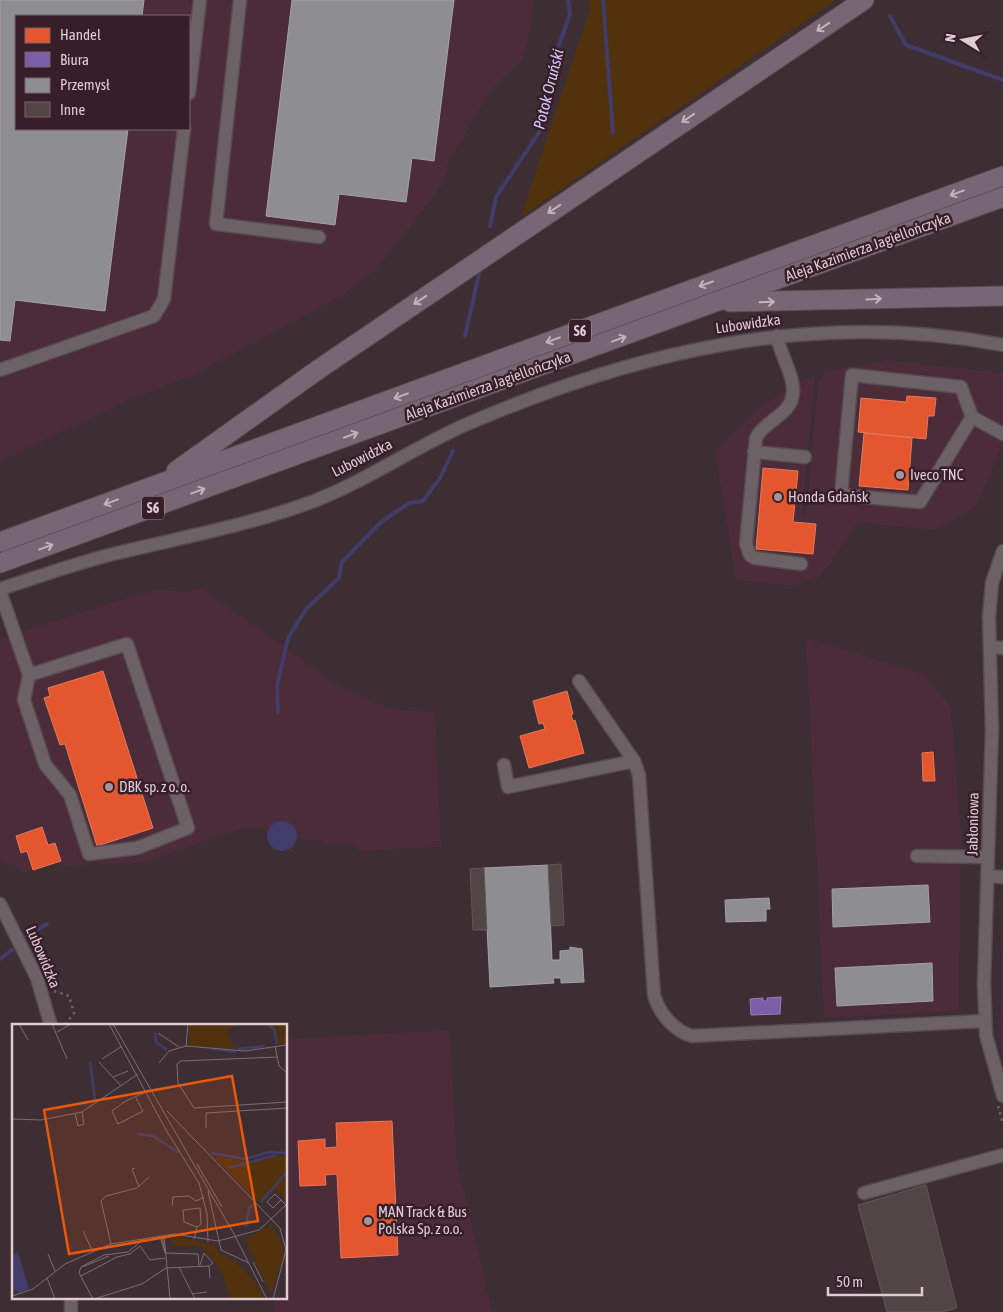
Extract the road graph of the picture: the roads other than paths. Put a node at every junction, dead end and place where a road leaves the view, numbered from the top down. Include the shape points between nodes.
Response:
1 (200, 0) edge
2 (240, 0) edge
3 (864, 0) edge
4 (190, 84) edge
5 (184, 130) edge
6 (1003, 176) edge
7 (1003, 197) edge
8 (319, 237) dead end
9 (806, 248) junction
10 (813, 268) junction
11 (776, 270) junction
12 (740, 272) junction
13 (747, 291) junction
14 (1003, 296) edge
15 (719, 302) junction
16 (777, 336) junction
17 (1003, 345) edge
18 (0, 370) edge
19 (972, 417) junction
20 (1003, 434) edge
21 (754, 452) junction
22 (805, 457) dead end
23 (156, 486) junction
24 (0, 542) edge
25 (1003, 552) edge
26 (0, 563) edge
27 (801, 564) dead end
28 (0, 590) edge
29 (990, 647) junction
30 (1003, 648) edge
31 (997, 662) edge
32 (28, 675) junction
33 (997, 677) edge
34 (579, 681) dead end
35 (634, 761) junction
36 (504, 766) dead end
37 (990, 792) junction
38 (1003, 794) edge
39 (917, 856) dead end
40 (988, 858) junction
41 (988, 876) junction
42 (1003, 877) edge
43 (0, 904) edge
44 (984, 1021) junction
45 (50, 1024) edge
46 (1003, 1096) edge
47 (1003, 1155) edge
48 (864, 1193) dead end

1 - 4 street
2 - 8 street via 216,224
3 -> 23 highway via 319,368
5 - 18 street via 164,299 154,316
6 -> 9 highway, Aleja Kazimierza Jagiellończyka / S6
7 - 10 highway, Aleja Kazimierza Jagiellończyka / S6
9 - 11 street
9 - 12 highway, Aleja Kazimierza Jagiellończyka / S6
10 - 11 street
10 - 13 highway, Aleja Kazimierza Jagiellończyka / S6
11 - 12 street
11 - 13 street
12 -> 23 highway, Aleja Kazimierza Jagiellończyka / S6
13 - 15 highway, Aleja Kazimierza Jagiellończyka / S6
15 -> 14 highway
26 -> 15 highway, Aleja Kazimierza Jagiellończyka / S6
16 - 17 street, Lubowidzka via 896,332 939,334
16 - 21 street via 793,395 786,410 757,435
16 - 28 street, Lubowidzka via 680,352 614,370 523,401 466,425 369,475 281,513 123,551
19 - 19 street via 961,387 852,375 841,495 920,502
19 - 20 street
21 - 22 street
21 - 27 street via 746,544 750,555
23 -> 24 highway, Aleja Kazimierza Jagiellończyka / S6
25 - 29 street, Jabłoniowa via 992,583
28 - 32 street
29 - 30 street
29 - 31 street, Jabłoniowa
31 - 33 street, Jabłoniowa
32 - 32 street via 24,700 42,755 70,795 89,854 137,848 188,828 127,644
33 - 37 street, Jabłoniowa
34 - 35 street
35 - 36 street via 508,787
35 - 44 street via 639,776 654,995 658,1007 681,1033 692,1036
37 - 38 street
37 - 40 street, Jabłoniowa
39 - 40 street
40 - 41 street, Jabłoniowa
41 - 42 street
41 - 44 street, Jabłoniowa
43 - 45 street, Lubowidzka via 37,978
44 - 46 street, Jabłoniowa
47 - 48 street

